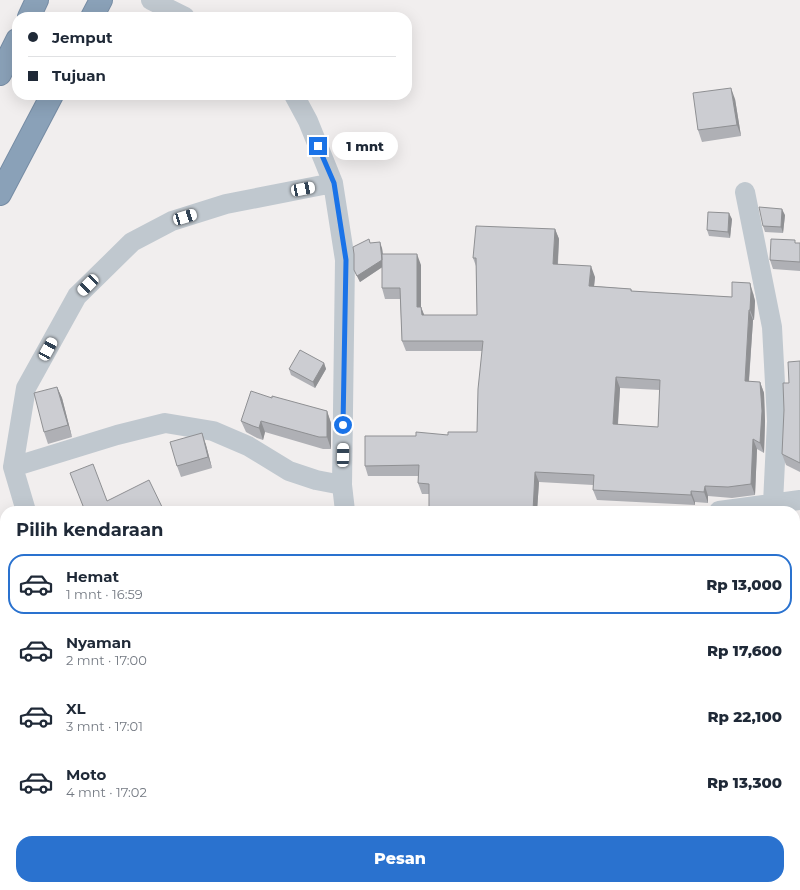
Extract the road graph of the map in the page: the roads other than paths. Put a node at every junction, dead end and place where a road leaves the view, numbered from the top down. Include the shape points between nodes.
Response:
1 (37, 0) edge
2 (101, 0) edge
3 (151, 0) edge
4 (31, 12) edge
5 (95, 12) edge
6 (175, 12) edge
7 (12, 50) edge
8 (0, 74) edge
9 (49, 100) edge
10 (297, 100) edge
11 (334, 183) junction
12 (745, 192) dead end
13 (0, 194) edge
14 (13, 467) junction
15 (342, 485) junction
16 (800, 500) edge
17 (773, 503) junction
18 (25, 506) edge
19 (345, 506) edge
20 (753, 506) edge

1 - 4 highway
2 - 5 highway
3 - 6 street
7 - 8 highway
9 - 13 highway
10 - 11 street
11 - 14 street via 226,204 172,221 132,242 77,296 26,388
11 - 15 street via 346,260
12 - 17 street via 772,327 777,421
14 - 15 street via 165,423 213,431 248,446 289,472
14 - 18 street
15 - 19 street
16 - 17 street
17 - 20 street

